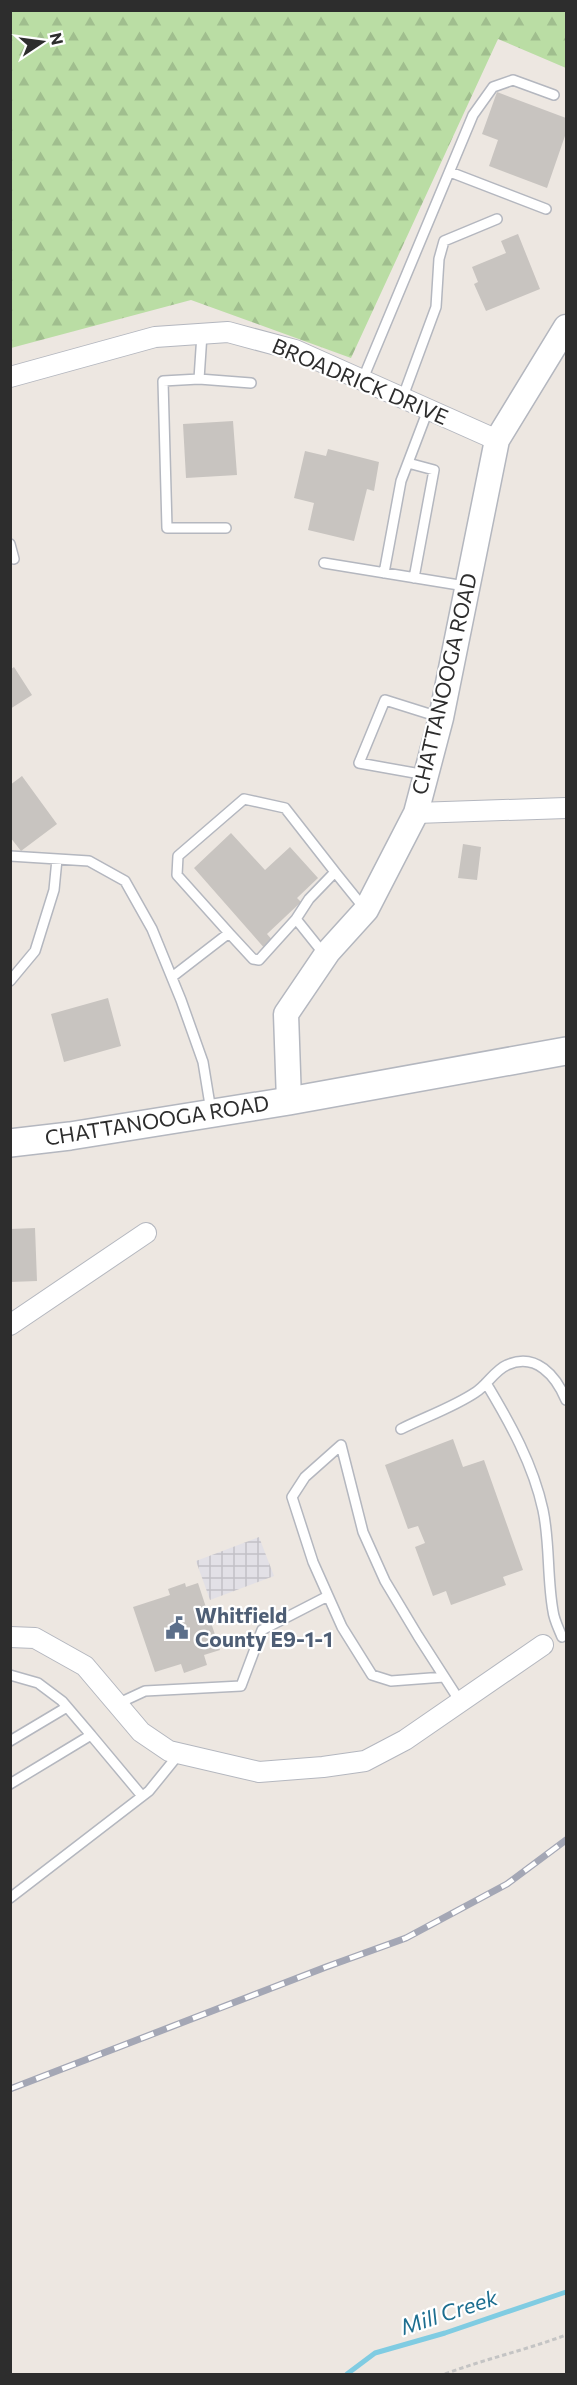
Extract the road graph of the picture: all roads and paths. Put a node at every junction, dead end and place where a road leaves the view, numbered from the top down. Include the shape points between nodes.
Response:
1 (554, 95) dead end
2 (450, 172) junction
3 (546, 209) dead end
4 (497, 219) dead end
5 (567, 327) edge
6 (202, 334) junction
7 (10, 376) edge
8 (200, 379) junction
9 (362, 381) junction
10 (251, 383) dead end
11 (402, 399) junction
12 (428, 410) junction
13 (497, 440) junction
14 (408, 464) junction
15 (226, 528) dead end
16 (10, 544) edge
17 (14, 559) dead end
18 (324, 563) dead end
19 (384, 573) junction
20 (414, 578) junction
21 (468, 586) junction
22 (441, 718) junction
23 (426, 775) junction
24 (567, 808) edge
25 (416, 813) junction
26 (10, 856) edge
27 (57, 859) junction
28 (335, 872) junction
29 (366, 910) junction
30 (296, 919) junction
31 (229, 933) junction
32 (325, 956) junction
33 (172, 977) junction
34 (10, 981) edge
35 (567, 1051) edge
36 (289, 1101) junction
37 (211, 1114) junction
38 (10, 1143) edge
39 (146, 1233) dead end
40 (10, 1325) edge
41 (486, 1383) junction
42 (567, 1400) edge
43 (401, 1429) dead end
44 (328, 1596) junction
45 (10, 1637) edge
46 (565, 1637) edge
47 (543, 1645) joint
48 (10, 1675) edge
49 (444, 1677) junction
50 (461, 1703) junction
51 (117, 1705) junction
52 (67, 1707) junction
53 (91, 1735) junction
54 (10, 1741) edge
55 (179, 1754) junction
56 (10, 1784) edge
57 (142, 1796) junction
58 (10, 1898) edge
59 (567, 2335) edge
60 (445, 2374) edge

1 - 2 lane via 513,80 493,87 473,115
2 - 3 lane
2 - 9 lane
4 - 11 lane via 444,241 436,307
5 - 13 street, CHATTANOOGA ROAD
6 - 7 street, BROADRICK DRIVE via 155,337
6 - 8 lane
6 - 9 street, BROADRICK DRIVE via 228,332 295,350
8 - 10 lane
8 - 15 lane via 163,381 167,528
9 - 11 street, BROADRICK DRIVE
11 - 12 street, BROADRICK DRIVE
12 - 13 street, BROADRICK DRIVE
12 - 14 lane
13 - 21 street, CHATTANOOGA ROAD
14 - 19 lane via 401,481
14 - 20 lane via 434,470
16 - 17 lane
18 - 19 lane
19 - 20 lane
20 - 21 lane
21 - 22 street, CHATTANOOGA ROAD
22 - 23 street, CHATTANOOGA ROAD
22 - 23 lane via 385,700 359,763
23 - 25 street, CHATTANOOGA ROAD
24 - 25 street
25 - 29 street, CHATTANOOGA ROAD
26 - 27 lane
27 - 33 lane via 89,861 125,881 152,929
27 - 34 lane via 54,890 35,951
28 - 29 lane
28 - 30 lane
28 - 31 lane via 285,808 244,799 178,856 177,874
29 - 32 street, CHATTANOOGA ROAD
30 - 31 lane via 259,960 253,959
30 - 32 lane
31 - 33 lane
32 - 36 street, CHATTANOOGA ROAD via 286,1014
33 - 37 lane via 203,1062
35 - 36 main road
36 - 37 main road, CHATTANOOGA ROAD
37 - 38 main road, CHATTANOOGA ROAD
39 - 40 street
41 - 42 lane via 506,1365 523,1361 540,1364
41 - 43 lane via 476,1392
41 - 46 lane via 527,1459 543,1509 553,1613
44 - 49 lane via 372,1675 391,1681
44 - 49 lane via 292,1497 305,1477 341,1445 363,1532 385,1581
44 - 51 lane via 262,1630 241,1686 145,1691
45 - 51 street via 35,1638 86,1666
46 - 47 lane
47 - 50 street
48 - 52 lane via 38,1683
49 - 50 lane
50 - 55 street via 405,1740 364,1761 260,1772
51 - 55 street via 141,1732
52 - 53 lane
52 - 54 lane
53 - 56 lane
53 - 57 lane
55 - 57 lane
57 - 58 lane
59 - 60 path

